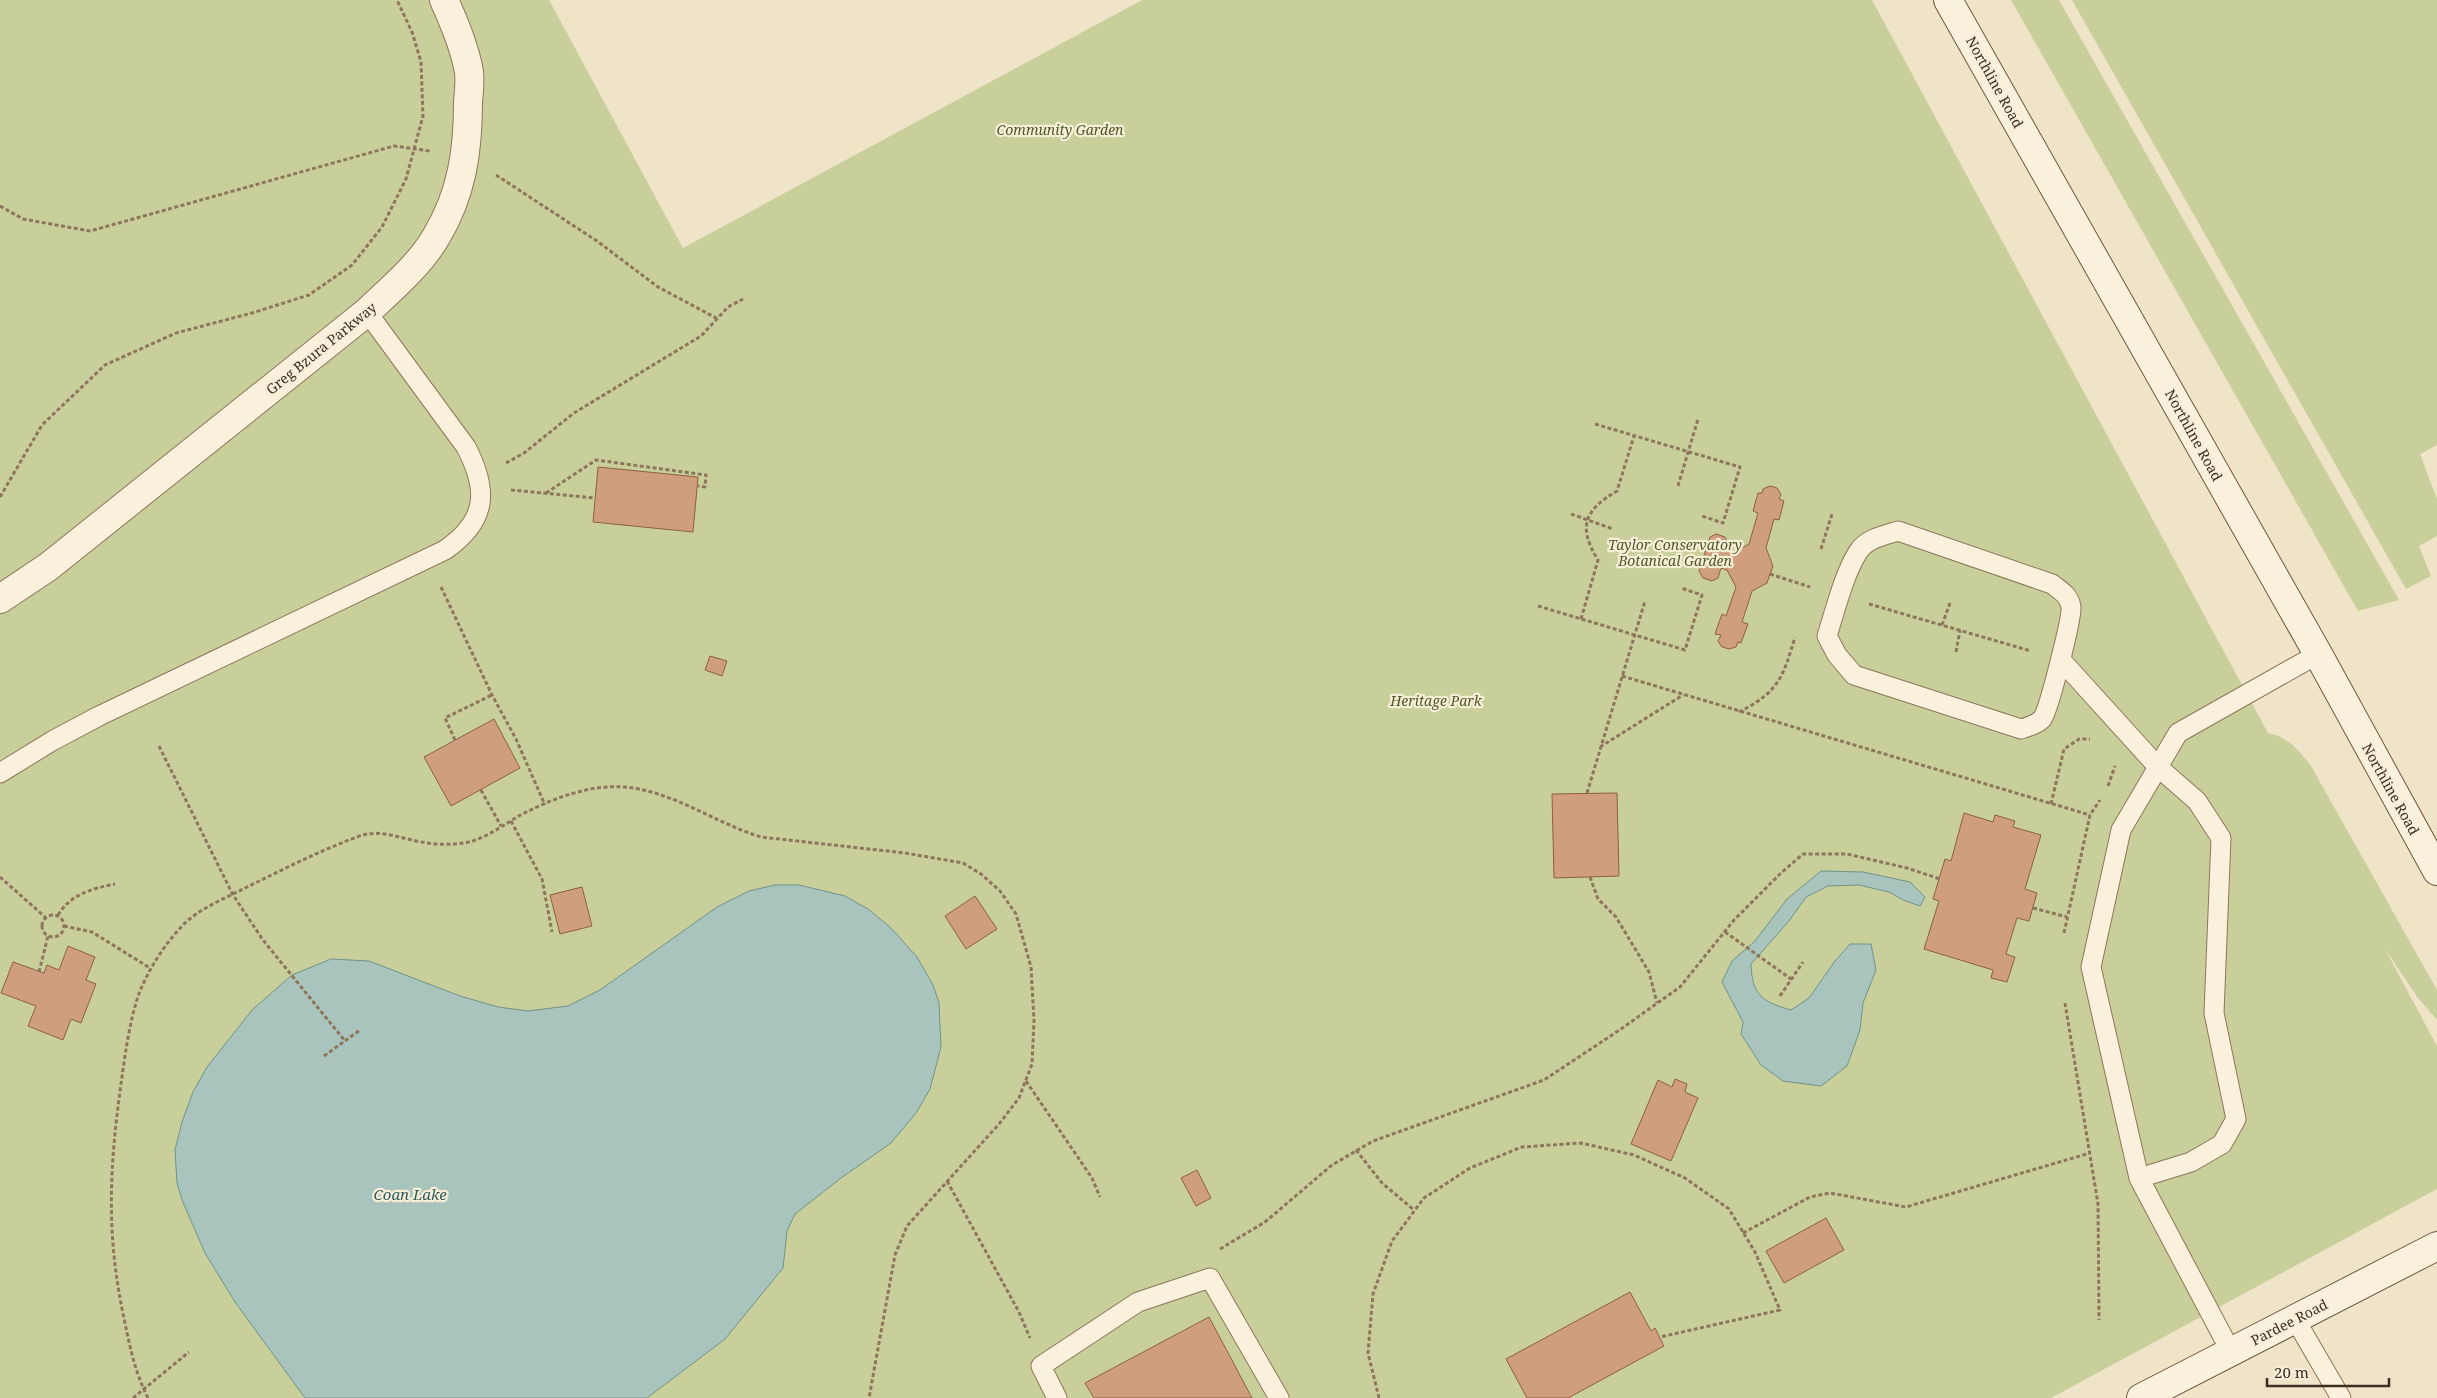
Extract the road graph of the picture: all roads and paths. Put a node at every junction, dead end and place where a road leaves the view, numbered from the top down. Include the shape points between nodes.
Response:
1 (397, 0) edge
2 (444, 0) edge
3 (1948, 0) edge
4 (414, 148) junction
5 (466, 162) junction
6 (0, 206) edge
7 (743, 299) dead end
8 (367, 312) junction
9 (718, 319) junction
10 (1698, 419) dead end
11 (1596, 424) dead end
12 (1634, 436) junction
13 (1688, 452) junction
14 (480, 482) junction
15 (698, 486) dead end
16 (1678, 486) dead end
17 (546, 494) junction
18 (0, 497) edge
19 (595, 498) dead end
20 (1571, 514) dead end
21 (1832, 514) dead end
22 (1702, 516) dead end
23 (1588, 521) junction
24 (1613, 530) dead end
25 (1821, 550) dead end
26 (428, 558) junction
27 (1770, 574) dead end
28 (1813, 578) dead end
29 (1810, 587) junction
30 (1681, 588) dead end
31 (1808, 595) dead end
32 (1840, 595) junction
33 (0, 599) edge
34 (1645, 602) dead end
35 (1950, 603) dead end
36 (1538, 606) dead end
37 (1581, 619) junction
38 (1942, 625) junction
39 (1797, 630) dead end
40 (1960, 630) junction
41 (1634, 635) junction
42 (1956, 652) dead end
43 (2318, 654) junction
44 (2061, 660) junction
45 (1622, 676) junction
46 (492, 695) junction
47 (1683, 695) junction
48 (1738, 712) junction
49 (455, 740) dead end
50 (160, 746) dead end
51 (1599, 747) junction
52 (2158, 767) junction
53 (0, 773) edge
54 (481, 790) dead end
55 (1587, 793) dead end
56 (545, 805) junction
57 (2090, 815) dead end
58 (511, 821) junction
59 (501, 826) junction
60 (2429, 838) edge
61 (2437, 871) edge
62 (0, 877) edge
63 (1590, 877) dead end
64 (1940, 879) dead end
65 (115, 884) dead end
66 (233, 895) junction
67 (2033, 908) dead end
68 (58, 915) junction
69 (2067, 916) dead end
70 (45, 917) junction
71 (64, 926) junction
72 (552, 932) dead end
73 (1725, 932) junction
74 (48, 936) junction
75 (1803, 962) dead end
76 (150, 968) junction
77 (39, 972) dead end
78 (1791, 979) junction
79 (1780, 996) dead end
80 (1657, 1004) junction
81 (360, 1030) dead end
82 (345, 1041) junction
83 (324, 1056) dead end
84 (1026, 1080) junction
85 (1356, 1150) junction
86 (2090, 1153) dead end
87 (2139, 1178) junction
88 (947, 1181) junction
89 (1100, 1197) dead end
90 (1414, 1210) junction
91 (1743, 1233) junction
92 (2437, 1246) edge
93 (1217, 1250) dead end
94 (2295, 1320) junction
95 (1660, 1337) dead end
96 (189, 1352) dead end
97 (2231, 1352) junction
98 (1041, 1366) junction
99 (144, 1389) junction
100 (133, 1398) edge
101 (148, 1398) edge
102 (869, 1398) edge
103 (1057, 1398) edge
104 (1279, 1398) edge
105 (1379, 1398) edge
106 (2141, 1398) edge
107 (2341, 1398) edge

1 - 4 path via 421,62 423,116
2 - 5 main road, Greg Bzura Parkway via 469,72
3 - 43 main road, Northline Road
4 - 5 path via 445,153
4 - 6 path via 394,146 90,231 23,219
4 - 18 path via 406,179 382,227 352,265 309,295 176,334 105,365 42,425
5 - 8 main road, Greg Bzura Parkway via 436,237 407,274
5 - 9 path via 501,178 597,241 658,287
7 - 9 path via 728,307
8 - 14 lane via 466,447
8 - 33 main road, Greg Bzura Parkway via 48,567
9 - 14 path via 701,336 574,412 524,453
10 - 13 path
11 - 12 path
12 - 13 path
12 - 23 path via 1617,491 1591,511
13 - 16 path
13 - 22 path via 1740,467 1723,523
14 - 17 path
14 - 26 lane via 481,503 476,521 460,540
15 - 17 path via 705,487 706,475 596,460
17 - 19 path
20 - 23 path
21 - 25 path
23 - 24 path
23 - 37 path via 1589,545 1598,560
26 - 46 path
26 - 53 lane via 99,716
27 - 29 path
28 - 29 path
29 - 31 path
29 - 32 path
30 - 41 path via 1702,595 1686,650
32 - 38 path
32 - 44 lane via 1858,551 1877,536 1898,531 2052,584 2066,594 2071,608
32 - 44 lane via 1827,636 1837,655 1854,675 2021,729 2042,718
34 - 41 path
35 - 38 path
36 - 37 path
37 - 41 path
38 - 40 path
39 - 48 path via 1777,685 1761,701
40 - 42 path
40 - 44 path
41 - 45 path
43 - 52 lane via 2178,733
43 - 60 main road, Northline Road
44 - 52 lane
45 - 47 path
45 - 51 path
46 - 49 path via 445,718
46 - 56 path via 516,739
47 - 48 path
47 - 51 path
48 - 57 path
50 - 66 path
51 - 55 path
52 - 87 lane via 2121,830 2091,967
52 - 87 lane via 2197,802 2221,838 2214,1012 2236,1119 2222,1144 2191,1162
54 - 59 path
56 - 58 path
56 - 84 path via 570,794 623,787 652,792 761,837 905,853 963,863 1000,891 1016,914 1025,939 1032,967 1034,1020 1032,1064
58 - 59 path
58 - 72 path via 542,879
59 - 66 path via 475,840 447,845 372,832 290,866
60 - 61 main road, Northline Road
62 - 70 path
63 - 80 path via 1598,899 1616,917 1649,972
64 - 73 path via 1847,854 1803,854 1781,872
65 - 68 path via 80,894 65,904
66 - 76 path via 200,911 185,923
66 - 82 path via 263,940
67 - 69 path
68 - 70 path
68 - 71 path
70 - 74 path via 42,930
71 - 74 path via 57,937
71 - 76 path via 92,932
73 - 78 path
73 - 80 path via 1680,987
74 - 77 path
75 - 78 path
76 - 99 path via 139,994 124,1062 112,1146 110,1212 116,1282 130,1348
78 - 79 path
80 - 85 path via 1544,1080 1373,1141
81 - 82 path
82 - 83 path
84 - 88 path via 1019,1098
84 - 89 path via 1092,1178
85 - 90 path via 1382,1184
85 - 93 path via 1332,1165 1265,1222
86 - 91 path via 1906,1207 1830,1193 1817,1196
87 - 97 lane
88 - 98 path via 1019,1312
88 - 102 path via 907,1226 895,1255
90 - 91 path via 1424,1198 1470,1168 1522,1147 1581,1143 1634,1155 1686,1178 1729,1209
90 - 105 path via 1392,1241 1373,1294 1368,1353
91 - 95 path via 1755,1252 1780,1310
92 - 94 main road, Pardee Road
94 - 97 main road, Pardee Road
94 - 107 lane
96 - 99 path
97 - 106 main road, Pardee Road
98 - 103 lane
98 - 104 lane via 1138,1302 1210,1278
99 - 100 path
99 - 101 path

